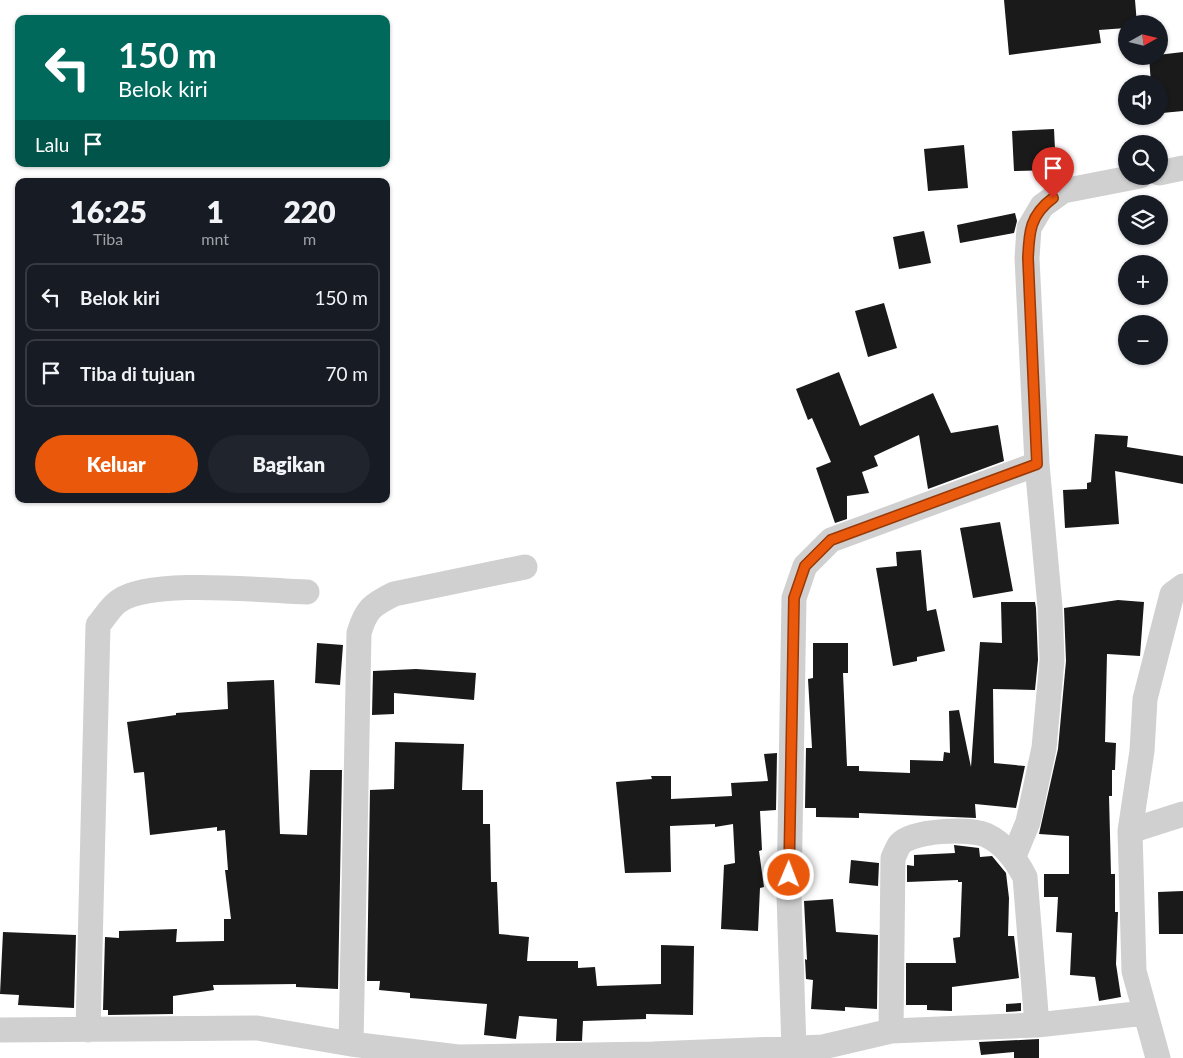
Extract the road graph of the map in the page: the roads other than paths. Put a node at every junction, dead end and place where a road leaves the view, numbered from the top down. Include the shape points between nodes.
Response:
1 (1183, 168) edge
2 (1168, 171) edge
3 (1118, 180) edge
4 (1037, 464) junction
5 (525, 567) dead end
6 (1183, 586) edge
7 (307, 592) dead end
8 (1183, 814) edge
9 (1130, 831) junction
10 (1014, 856) junction
11 (1145, 1013) junction
12 (1037, 1025) junction
13 (0, 1030) edge
14 (88, 1030) junction
15 (891, 1031) junction
16 (351, 1044) junction
17 (794, 1050) junction
18 (1158, 1058) edge

1 - 2 street
3 - 4 street via 1063,191 1042,206 1029,228
4 - 10 street via 1050,607 1050,704 1028,822
4 - 17 street via 831,540 805,566 793,608 789,895
5 - 16 street via 394,594 375,603 364,615 359,633
6 - 9 street via 1172,594 1145,699 1142,751
7 - 14 street via 146,591 119,601 98,624
8 - 9 street
9 - 11 street via 1134,971
10 - 12 street via 1025,877
10 - 15 street via 985,835 943,831 901,843 892,858
11 - 12 street
11 - 18 street
12 - 15 street
13 - 14 street
14 - 16 street via 258,1028
15 - 17 street via 823,1047
16 - 17 street via 458,1057

